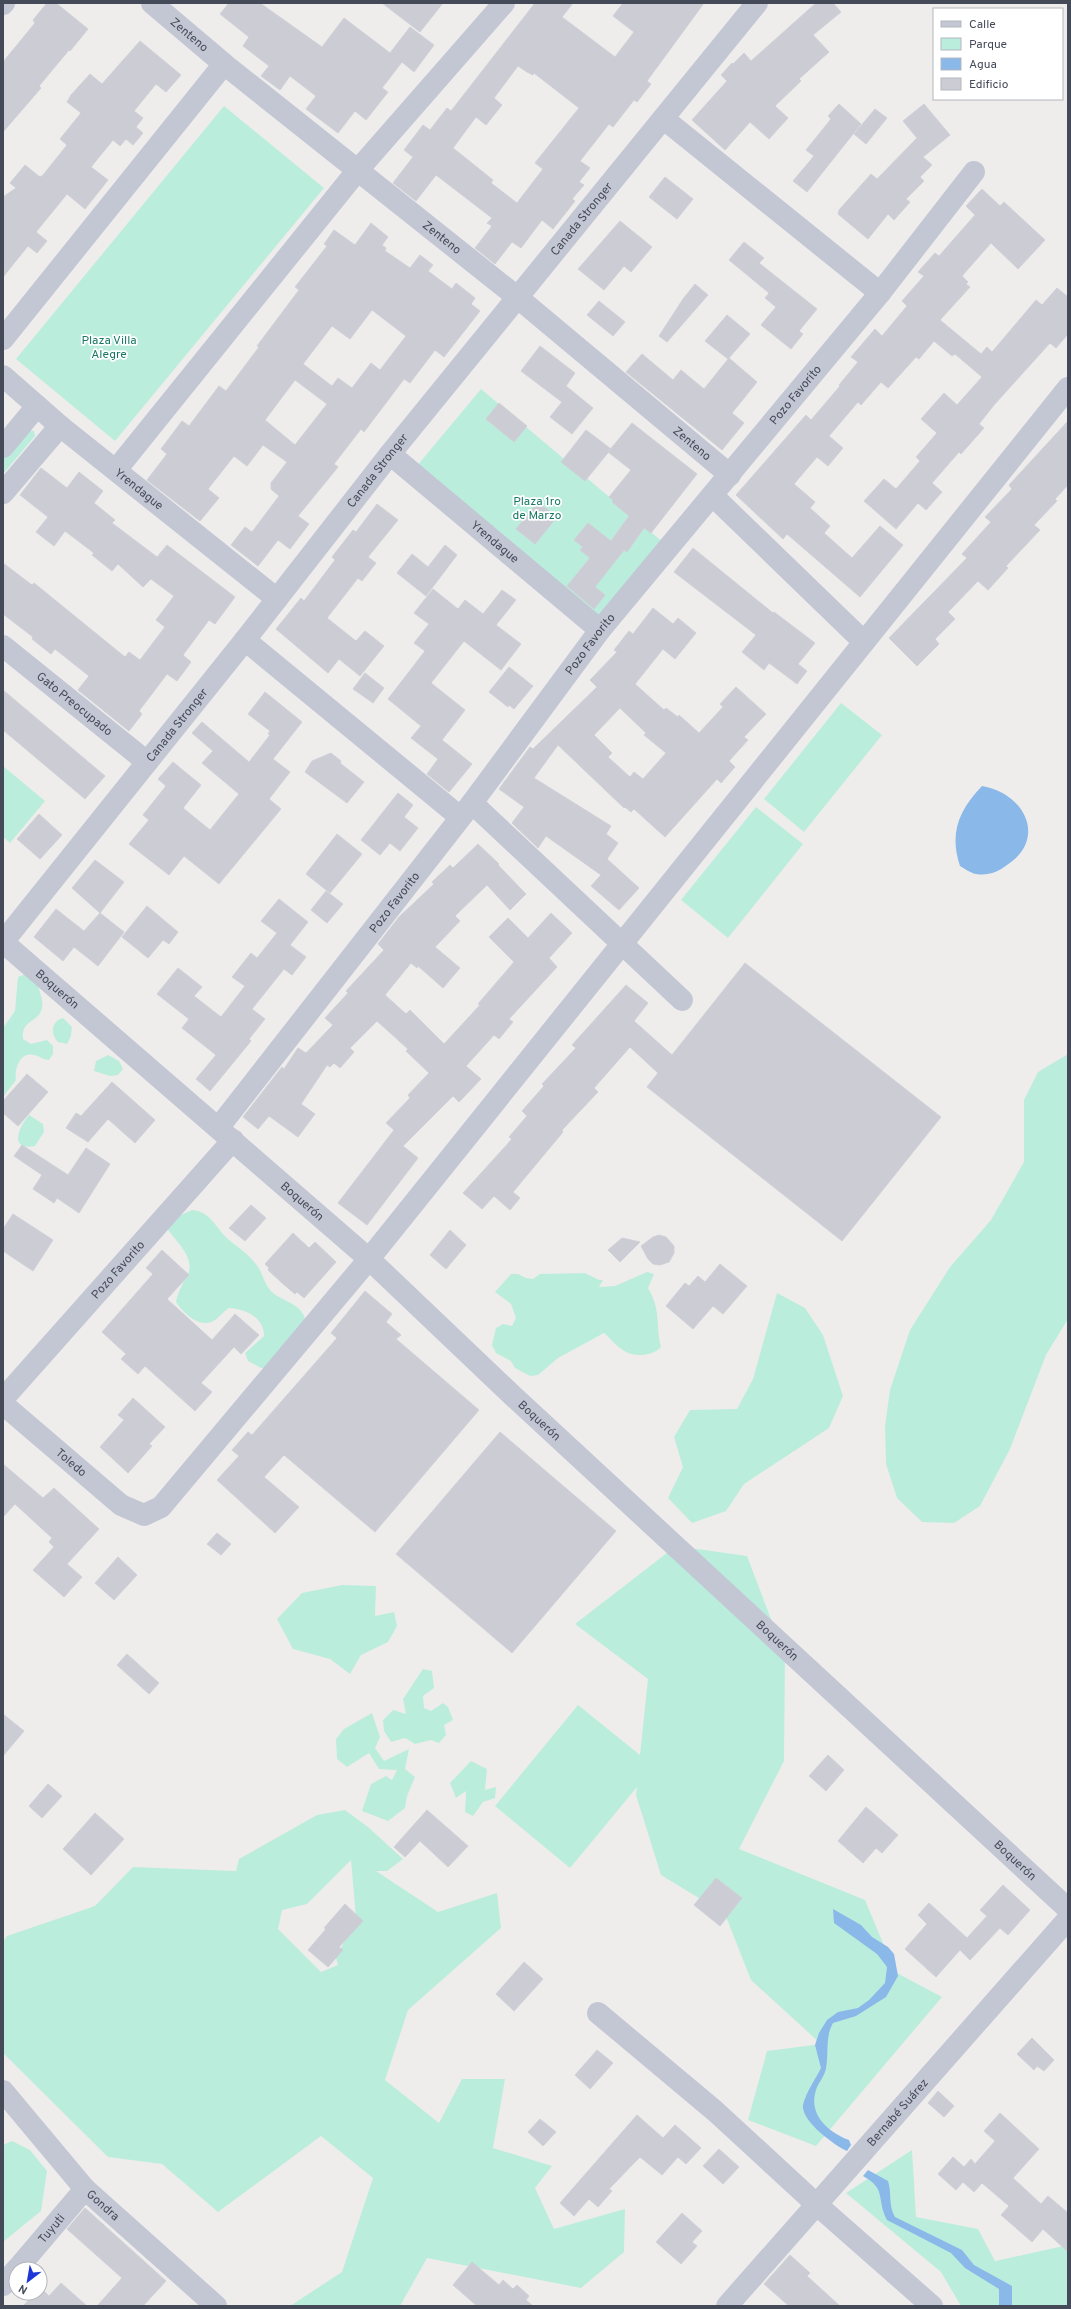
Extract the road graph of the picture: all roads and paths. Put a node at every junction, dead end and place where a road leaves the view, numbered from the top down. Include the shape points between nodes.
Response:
1 (152, 3) edge
2 (757, 3) edge
3 (496, 6) edge
4 (224, 64) junction
5 (664, 119) junction
6 (357, 171) junction
7 (974, 172) dead end
8 (880, 293) junction
9 (517, 296) junction
10 (3, 339) edge
11 (3, 376) edge
12 (1068, 388) edge
13 (37, 406) junction
14 (60, 426) junction
15 (3, 447) edge
16 (390, 454) junction
17 (116, 470) junction
18 (730, 475) junction
19 (3, 493) edge
20 (713, 496) junction
21 (277, 599) junction
22 (600, 630) junction
23 (245, 640) junction
24 (864, 642) junction
25 (3, 646) edge
26 (146, 762) junction
27 (466, 810) junction
28 (3, 942) edge
29 (622, 942) junction
30 (682, 1000) dead end
31 (226, 1134) junction
32 (370, 1259) junction
33 (3, 1399) edge
34 (3, 1404) edge
35 (1068, 1909) edge
36 (1068, 1919) edge
37 (598, 2013) dead end
38 (3, 2091) edge
39 (85, 2189) junction
40 (816, 2204) junction
41 (24, 2261) edge
42 (216, 2306) edge
43 (727, 2306) edge
44 (932, 2306) edge

1 - 4 street, Zenteno
2 - 5 street, Canada Stronger
3 - 6 street
4 - 6 street, Zenteno
4 - 10 street
5 - 8 street
5 - 9 street, Canada Stronger
6 - 9 street, Zenteno
6 - 17 street
7 - 8 street, Pozo Favorito
8 - 18 street, Pozo Favorito
9 - 16 street, Canada Stronger
9 - 18 street, Zenteno
11 - 13 street, Yrendague
12 - 24 street
13 - 14 street, Yrendague
13 - 15 street
14 - 17 street, Yrendague
14 - 19 street
16 - 21 street, Canada Stronger
16 - 22 street, Yrendague
17 - 21 street, Yrendague
18 - 20 street, Pozo Favorito
20 - 22 street, Pozo Favorito
20 - 24 street
21 - 23 street, Canada Stronger
22 - 27 street, Pozo Favorito
23 - 26 street, Canada Stronger
23 - 27 street
24 - 29 street
25 - 26 street, Gato Preocupado
26 - 28 street, Canada Stronger
27 - 29 street
27 - 31 street, Pozo Favorito
28 - 31 street, Boquerón
29 - 30 street
29 - 32 street
31 - 32 street, Boquerón
31 - 33 street, Pozo Favorito
32 - 34 street, Toledo via 161,1506 144,1515 121,1505
32 - 35 street, Boquerón via 513,1396
36 - 40 street, Bernabé Suárez
37 - 40 street via 715,2110
38 - 39 street, Gondra
39 - 41 street, Tuyuti
39 - 42 street, Gondra
40 - 43 street, Bernabé Suárez
40 - 44 street

